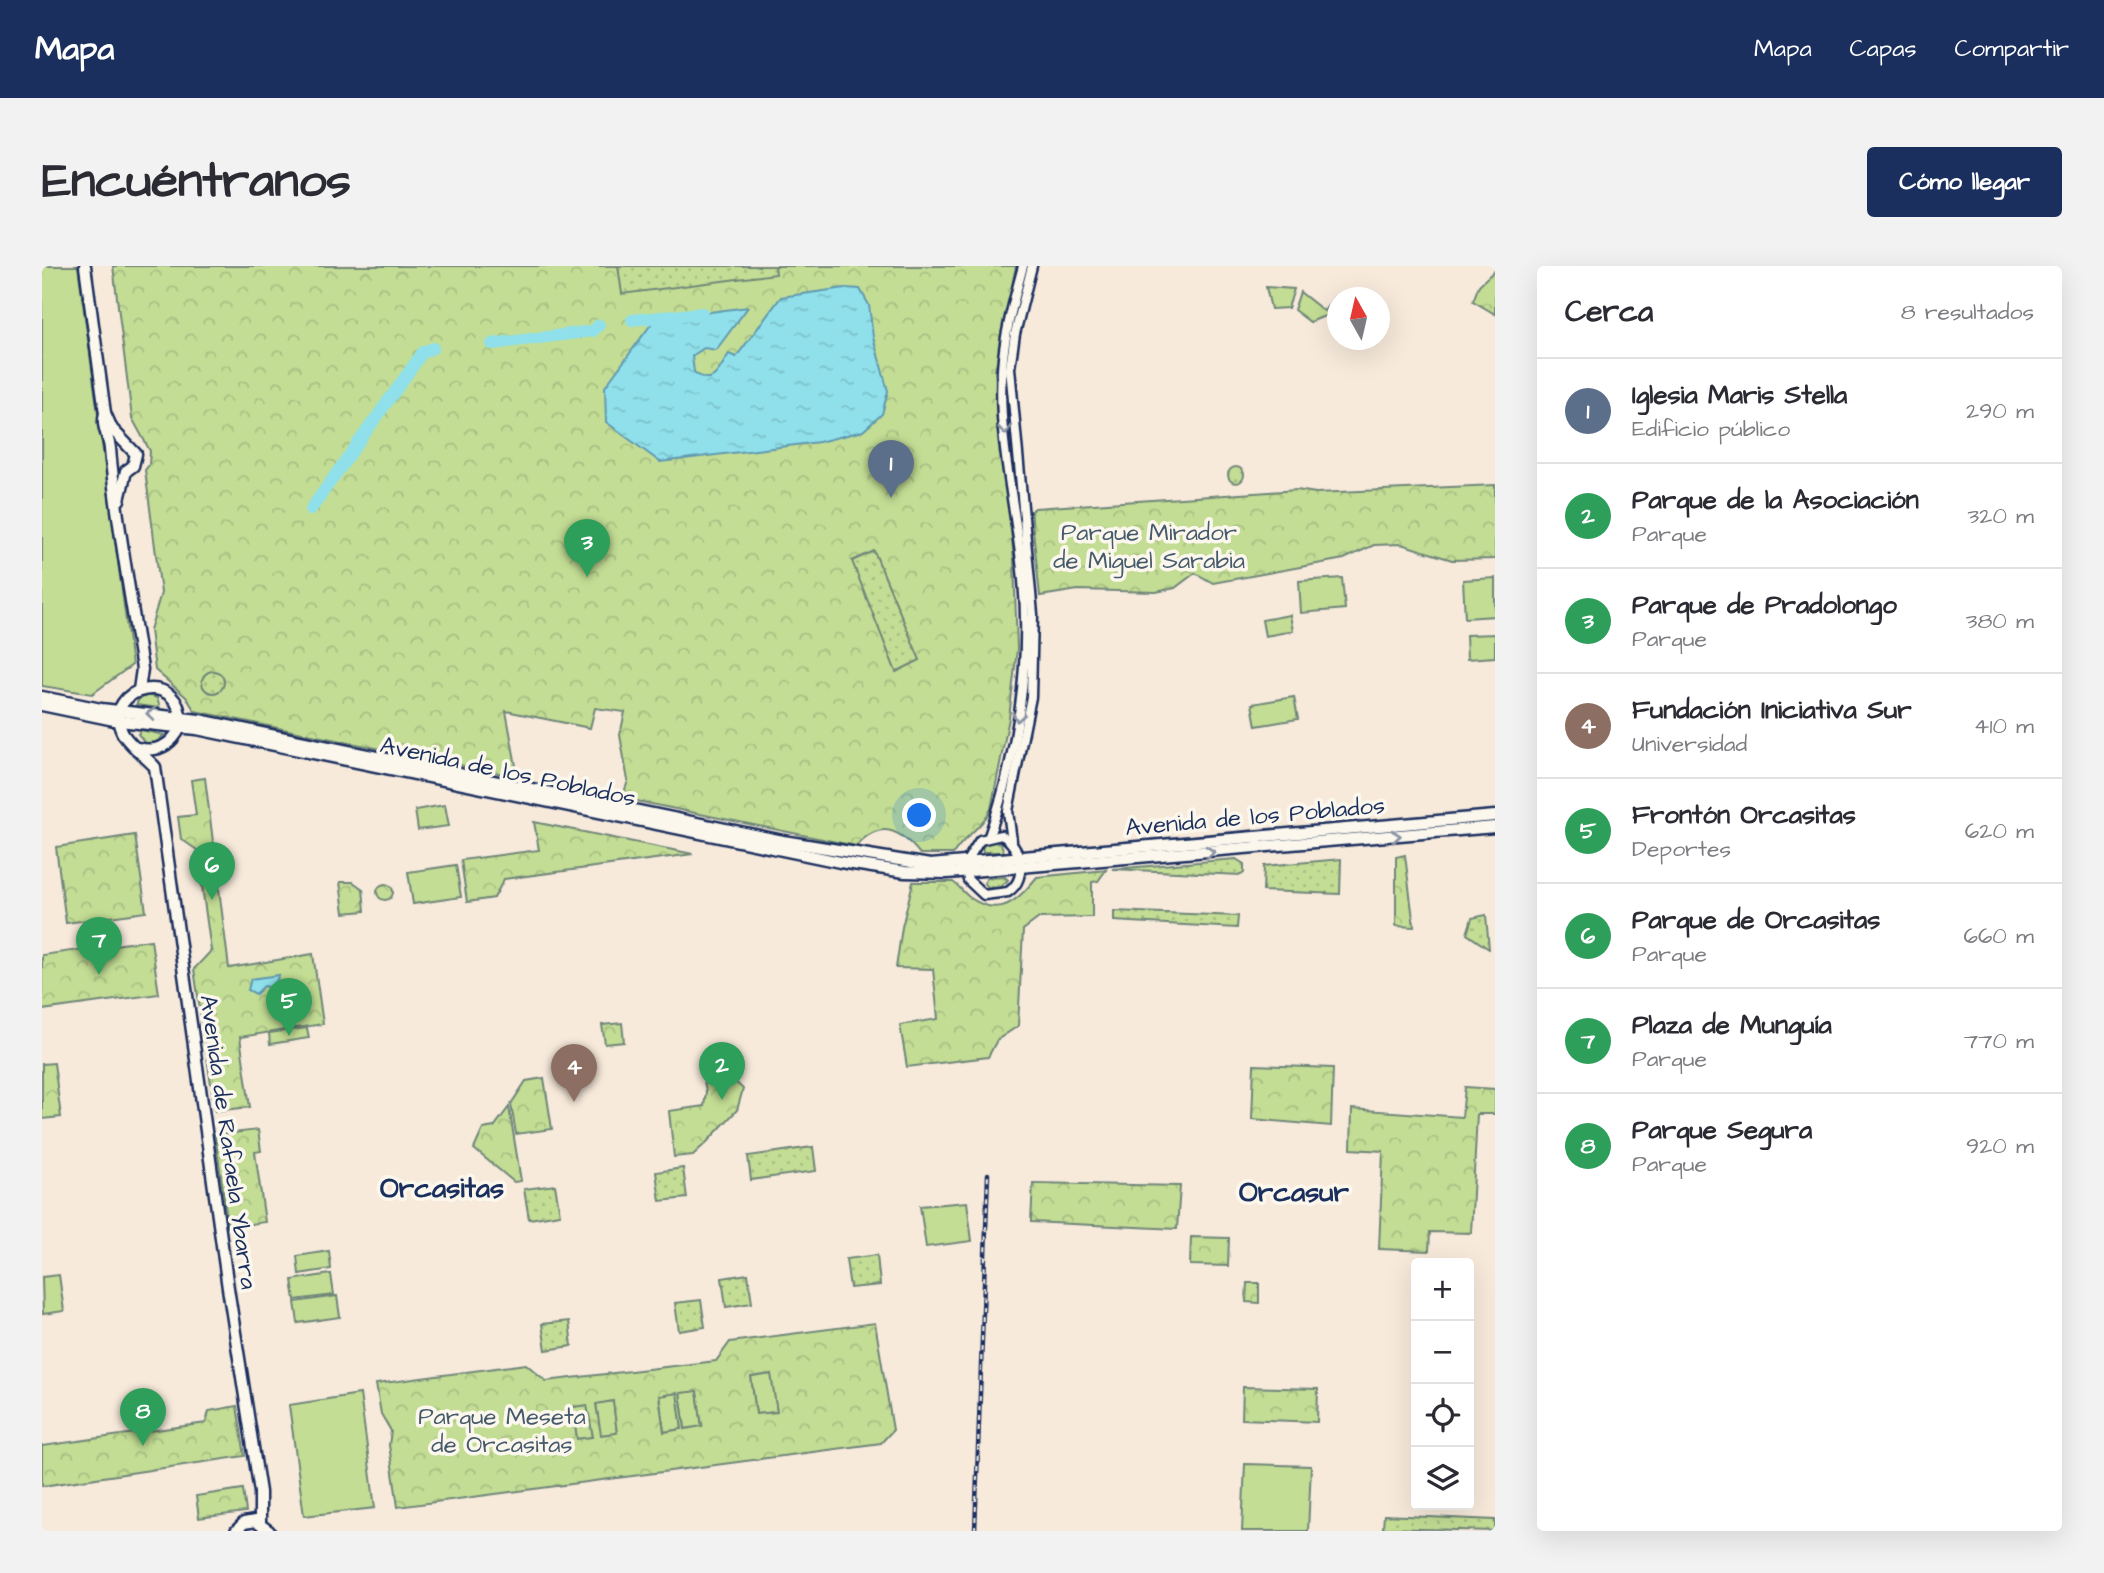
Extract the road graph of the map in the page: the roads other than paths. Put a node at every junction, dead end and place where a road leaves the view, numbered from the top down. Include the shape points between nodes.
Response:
1 (85, 266) edge
2 (1023, 266) edge
3 (1032, 266) edge
4 (105, 412) junction
5 (124, 444) junction
6 (111, 451) junction
7 (111, 464) junction
8 (126, 471) junction
9 (118, 505) junction
10 (142, 669) junction
11 (157, 689) junction
12 (139, 690) junction
13 (42, 697) edge
14 (42, 705) edge
15 (119, 716) junction
16 (181, 722) junction
17 (165, 746) junction
18 (138, 748) junction
19 (155, 767) junction
20 (1495, 816) edge
21 (1495, 827) edge
22 (989, 836) junction
23 (1012, 841) junction
24 (1019, 863) junction
25 (966, 868) junction
26 (260, 1522) junction
27 (236, 1531) edge
28 (269, 1531) edge

1 - 4 main road
2 -> 22 street via 1006,336 1001,389 1023,581 1021,694 1007,777
3 - 23 street via 1010,368 1033,614 1031,697 1008,811
4 - 5 main road
4 - 6 main road
5 - 6 main road
5 - 8 main road via 135,454 133,466
6 - 7 main road
7 - 8 main road
7 - 9 main road
8 - 9 main road
9 - 10 main road
10 - 11 main road
10 - 12 main road
11 - 12 main road
11 - 16 main road via 178,704
12 - 15 main road via 124,702
13 - 15 main road, Avenida de los Poblados
14 - 15 main road, Avenida de los Poblados
15 - 16 main road, Avenida de los Poblados
15 - 18 main road via 129,742
16 - 17 main road
16 - 25 main road, Avenida de los Poblados via 840,862 905,872
17 - 18 main road
17 - 19 main road
18 - 19 main road
19 - 26 main road, Avenida de Rafaela Ybarra via 260,1492
20 - 24 main road, Avenida de los Poblados
24 -> 21 main road, Avenida de los Poblados
22 - 23 street via 1001,835
22 - 25 street via 974,846
23 - 24 street
24 - 25 main road, Avenida de los Poblados
24 - 25 street via 1013,889 994,896 978,892
26 - 27 main road via 244,1523
26 - 28 main road

